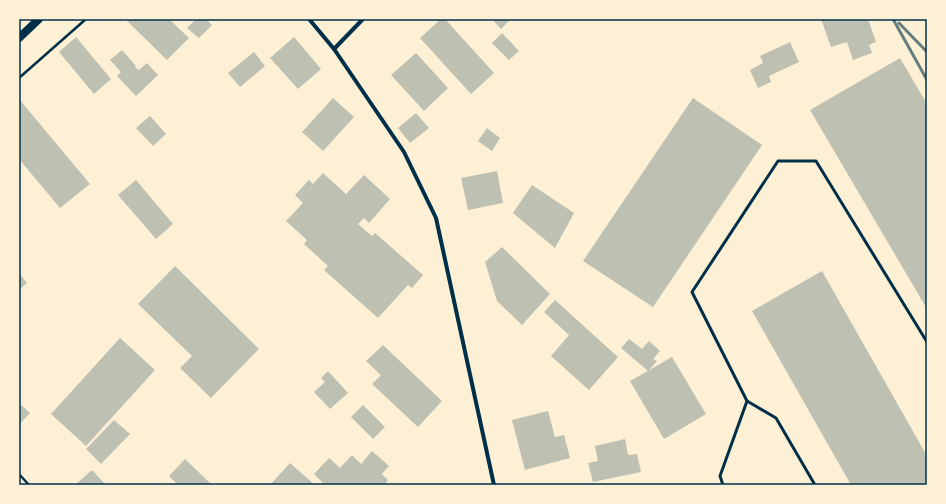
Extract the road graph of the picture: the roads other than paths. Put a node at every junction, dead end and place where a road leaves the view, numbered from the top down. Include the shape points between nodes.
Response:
1 (39, 19) edge
2 (309, 19) edge
3 (363, 19) edge
4 (19, 38) edge
5 (334, 49) junction
6 (927, 342) edge
7 (747, 401) junction
8 (494, 485) edge
9 (723, 485) edge
10 (815, 485) edge

1 - 4 main road
2 - 5 street
3 - 5 street
5 - 8 street via 404,152 436,218
6 - 7 lane via 816,161 778,161 692,292
7 - 9 lane via 720,476
7 - 10 lane via 776,418

